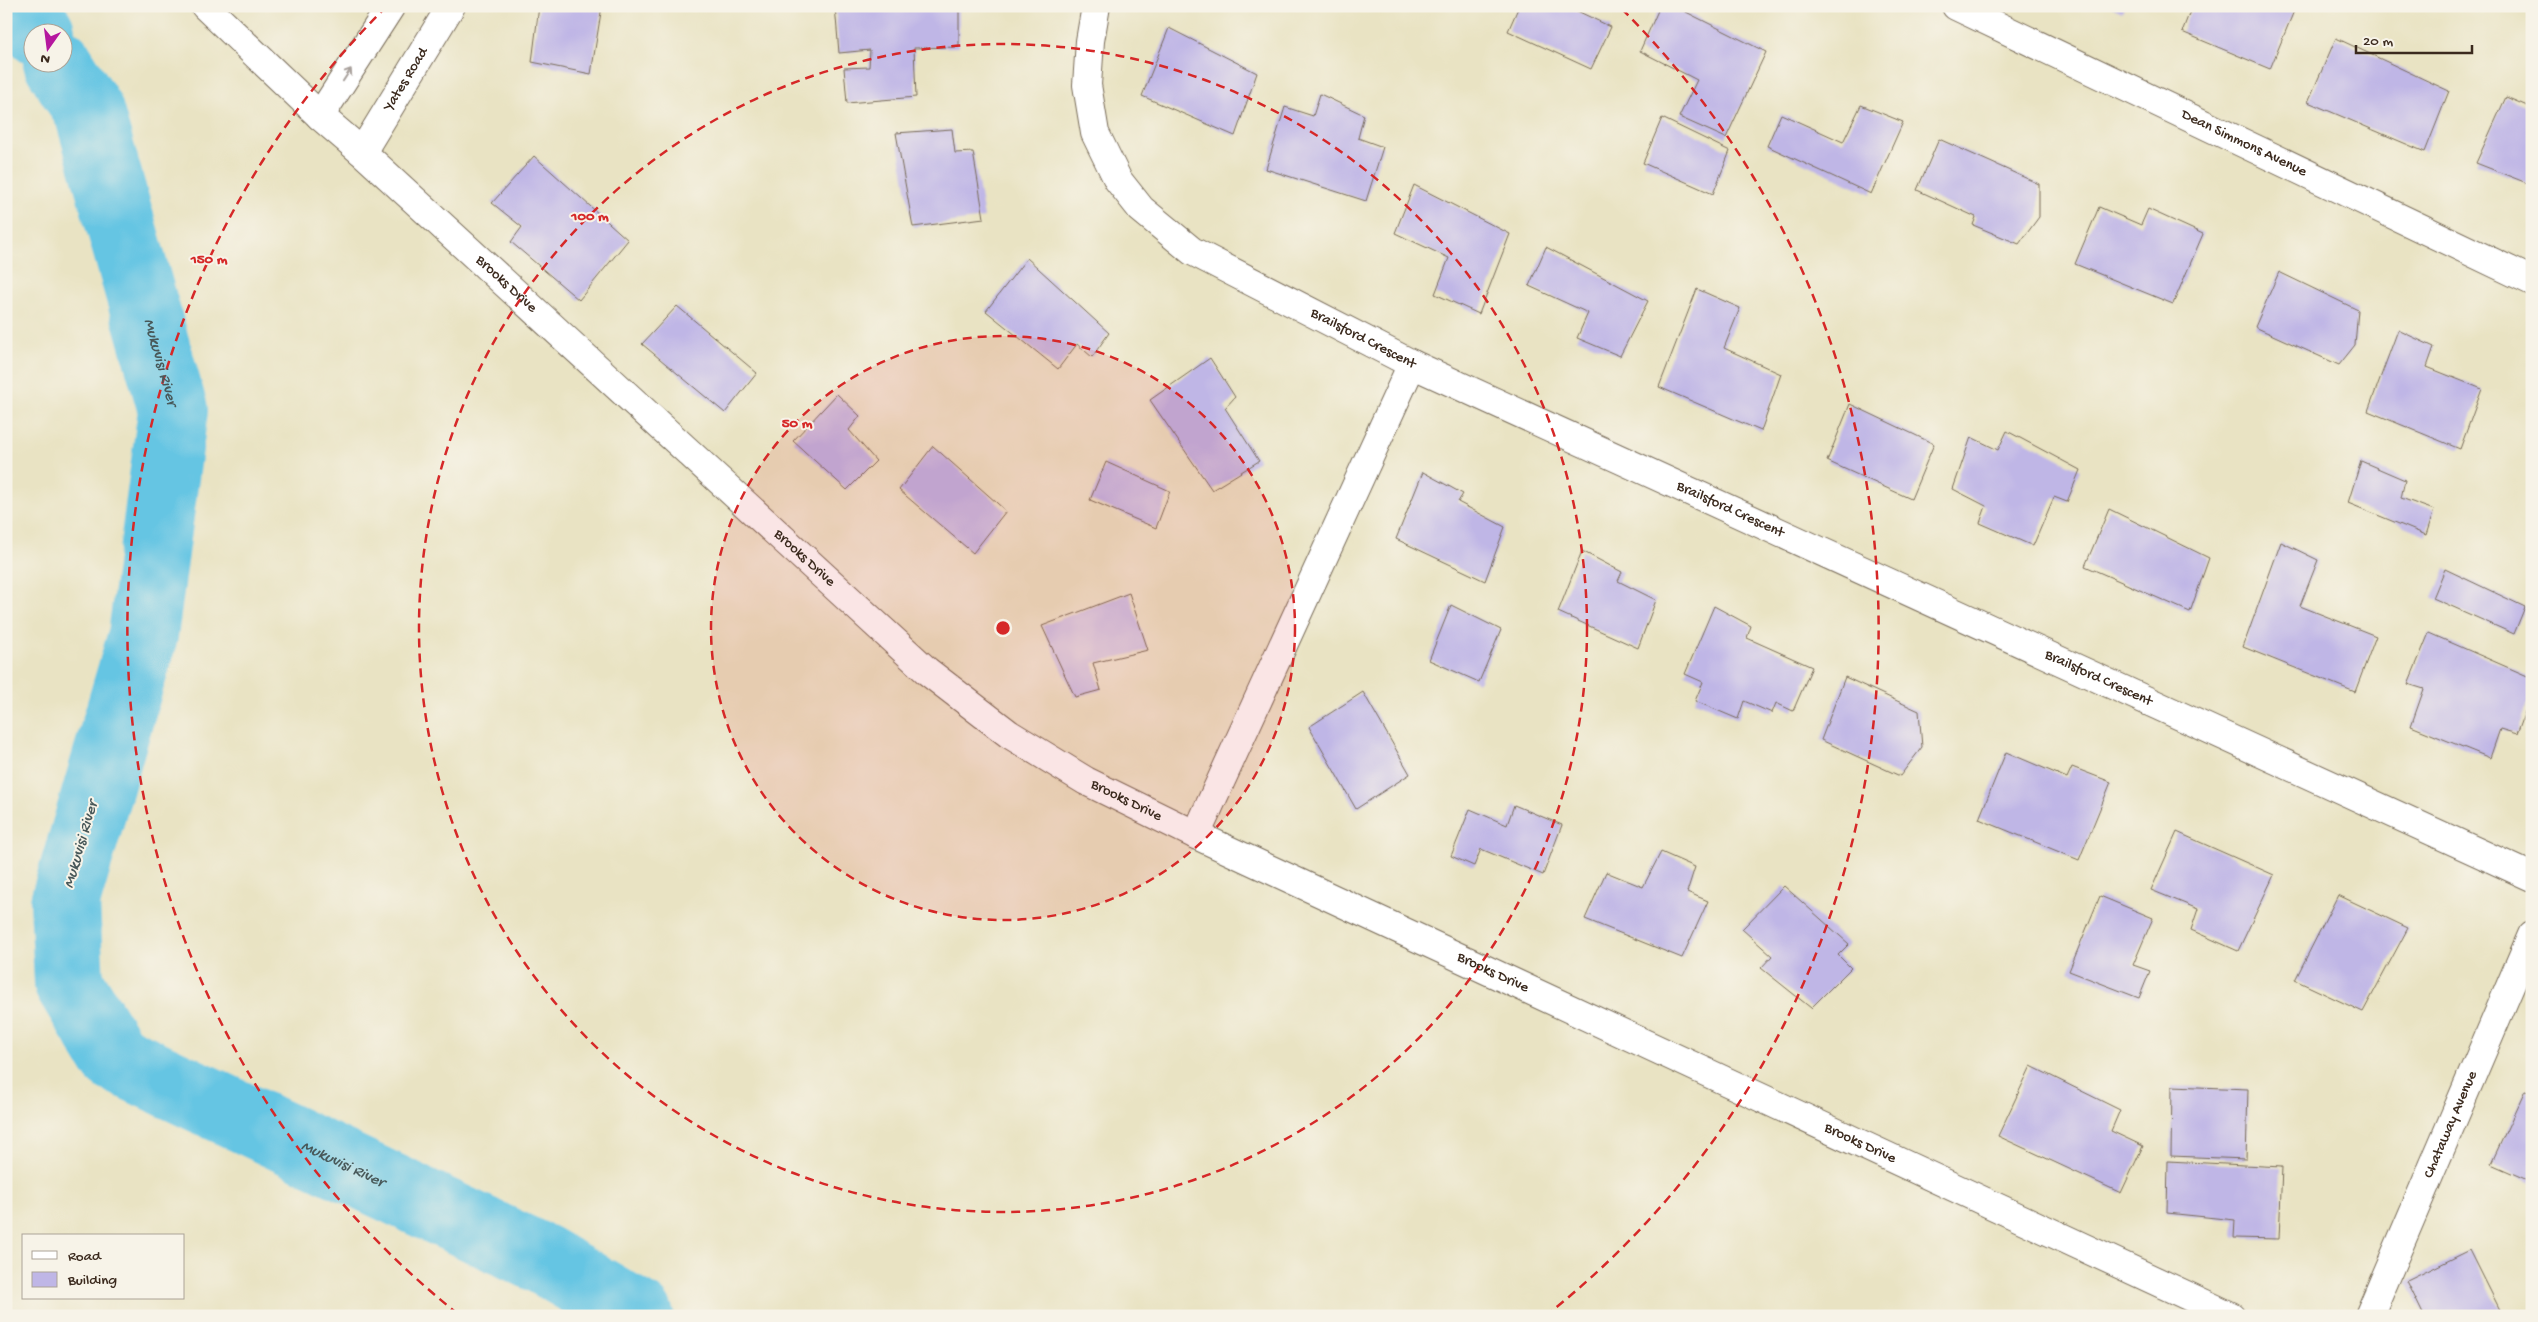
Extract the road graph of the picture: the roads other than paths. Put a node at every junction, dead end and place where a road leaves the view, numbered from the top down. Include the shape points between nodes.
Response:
1 (205, 6) edge
2 (391, 6) edge
3 (451, 6) edge
4 (1096, 6) edge
5 (1956, 6) edge
6 (320, 116) junction
7 (362, 152) junction
8 (2532, 281) edge
9 (1412, 364) junction
10 (1196, 835) junction
11 (2532, 877) edge
12 (2532, 935) edge
13 (2231, 1316) edge
14 (2369, 1316) edge

1 - 6 street, Brooks Drive
6 -> 2 street
3 - 7 street, Yates Road
4 - 9 street, Brailsford Crescent via 1087,86 1095,133 1118,180 1141,210 1192,251
5 - 8 street, Dean Simmons Avenue
6 - 7 street, Brooks Drive
7 - 10 street, Brooks Drive via 927,671 1026,745 1086,781
9 - 10 street
9 - 11 street, Brailsford Crescent
10 - 13 street, Brooks Drive
12 - 14 street, Chataway Avenue

